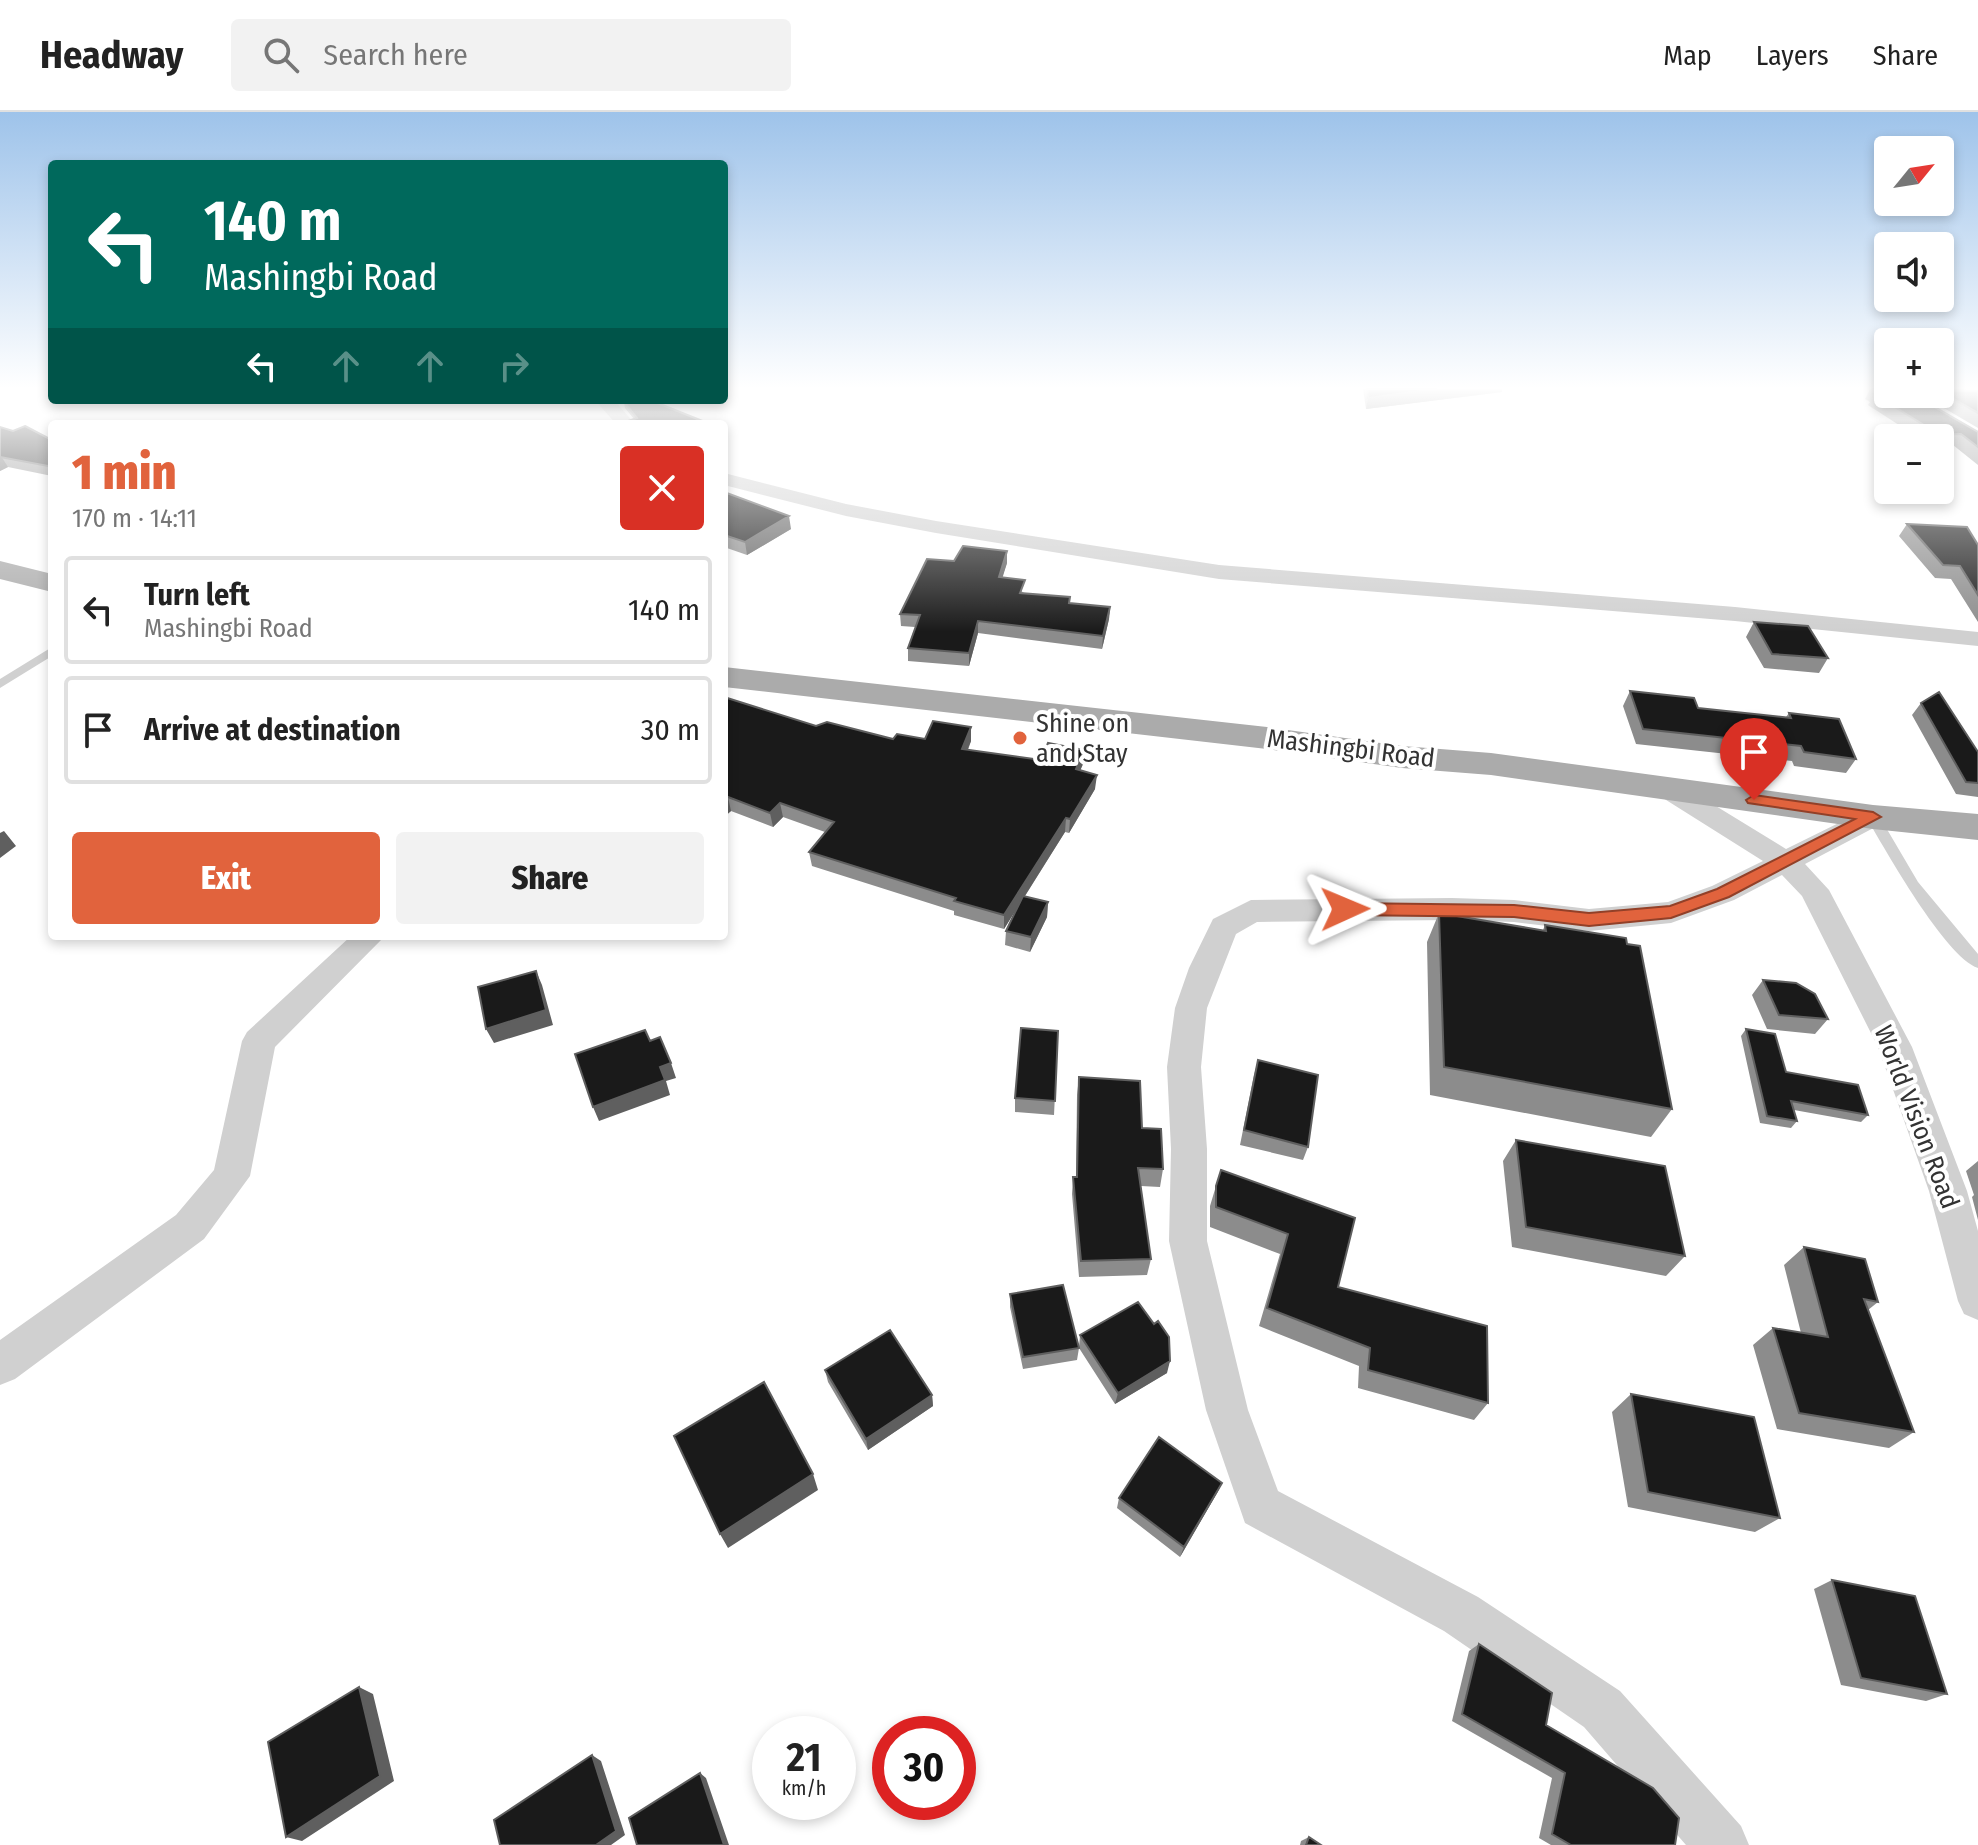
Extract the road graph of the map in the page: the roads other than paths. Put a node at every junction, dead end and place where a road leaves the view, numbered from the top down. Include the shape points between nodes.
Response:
1 (728, 480) edge
2 (0, 570) edge
3 (48, 582) edge
4 (1978, 639) edge
5 (48, 654) edge
6 (728, 677) edge
7 (0, 684) edge
8 (1665, 787) junction
9 (1873, 817) junction
10 (1978, 827) edge
11 (1786, 862) junction
12 (366, 940) edge
13 (1978, 962) edge
14 (1978, 1301) edge
15 (0, 1365) edge
16 (1722, 1845) edge

1 - 4 street via 846,510 1219,572
2 - 3 main road
5 - 7 lane
6 - 8 main road, Mashingbi Road
8 - 9 main road, Mashingbi Road
8 - 11 street, World Vision Road
9 - 10 main road, Mashingbi Road
9 - 11 street
9 - 13 lane via 1913,885
11 - 14 street, World Vision Road via 1814,890 1895,1047 1948,1191
11 - 16 street via 1671,912 1603,918 1452,909 1251,911 1224,927 1205,968 1191,1008 1184,1067 1188,1241 1227,1410 1261,1507 1461,1614 1602,1709
12 - 15 street via 259,1041 231,1176 190,1227

